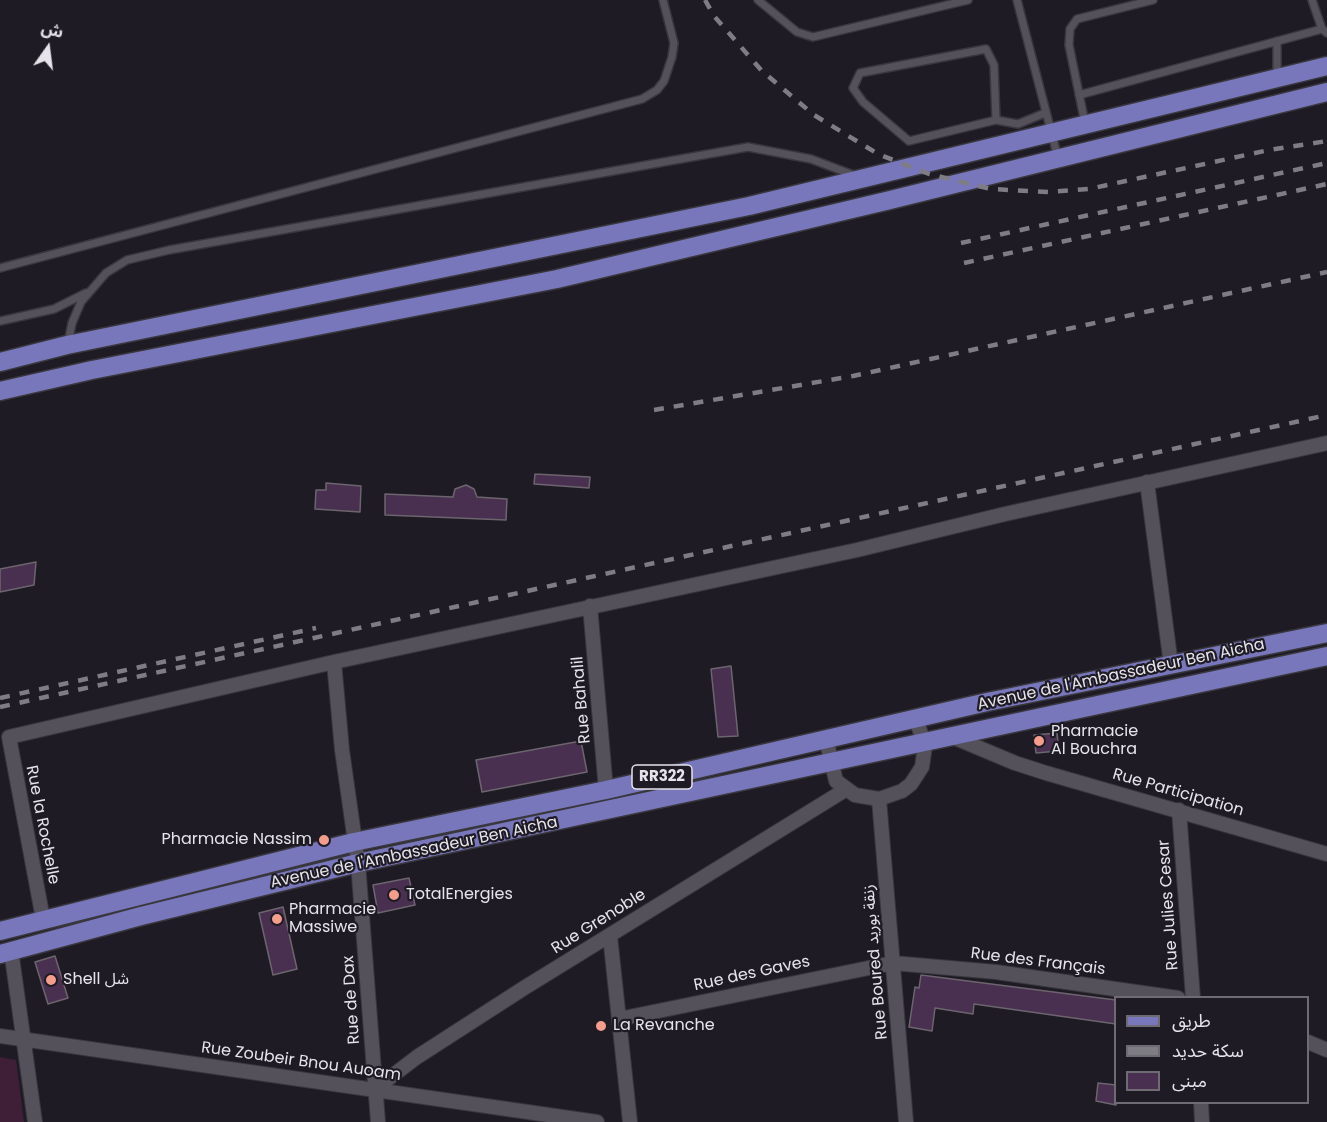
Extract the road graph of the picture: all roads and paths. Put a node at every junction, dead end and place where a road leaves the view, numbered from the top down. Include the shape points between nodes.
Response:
1 (663, 0) edge
2 (758, 0) edge
3 (968, 0) edge
4 (1017, 0) edge
5 (1153, 0) edge
6 (1312, 0) edge
7 (1324, 31) edge
8 (1277, 41) junction
9 (1327, 66) edge
10 (1277, 77) junction
11 (1327, 92) edge
12 (1079, 95) junction
13 (1284, 103) junction
14 (1045, 113) junction
15 (996, 120) junction
16 (1085, 123) junction
17 (1050, 132) junction
18 (1058, 158) junction
19 (919, 166) junction
20 (864, 179) junction
21 (929, 191) junction
22 (0, 268) edge
23 (88, 291) junction
24 (0, 321) edge
25 (68, 345) junction
26 (0, 362) edge
27 (0, 391) edge
28 (1327, 443) edge
29 (1147, 482) junction
30 (590, 606) junction
31 (1327, 633) edge
32 (1327, 656) edge
33 (334, 662) junction
34 (1171, 665) junction
35 (916, 719) junction
36 (953, 737) junction
37 (4, 738) edge
38 (826, 739) junction
39 (925, 744) junction
40 (831, 763) junction
41 (606, 790) junction
42 (845, 790) junction
43 (879, 799) junction
44 (1179, 810) junction
45 (354, 842) junction
46 (1327, 854) edge
47 (358, 863) junction
48 (43, 919) junction
49 (0, 931) edge
50 (610, 936) junction
51 (6, 952) edge
52 (893, 963) junction
53 (1164, 996) edge
54 (1192, 996) edge
55 (619, 1019) junction
56 (0, 1036) edge
57 (23, 1040) junction
58 (1309, 1042) edge
59 (1327, 1050) edge
60 (375, 1089) junction
61 (1201, 1104) edge
62 (35, 1122) edge
63 (378, 1122) edge
64 (597, 1122) edge
65 (630, 1122) edge
66 (906, 1122) edge
67 (1202, 1122) edge

1 - 22 lane via 674,43 672,57 664,81 642,99
2 - 3 lane via 797,32 813,37
4 - 14 lane
5 - 12 lane via 1077,19 1070,29 1069,45
6 - 7 lane
7 - 8 lane
8 - 10 lane
8 - 12 lane
9 - 10 main road
10 - 13 main road
10 - 16 main road
11 - 13 main road
12 - 16 lane
13 - 18 main road
14 - 15 lane via 1018,124
14 - 17 lane
15 - 15 lane via 909,141 863,102 853,88 860,73 986,49 994,65
16 - 17 main road
17 - 18 lane
17 - 19 main road
18 - 21 main road
19 - 20 main road
19 - 21 main road
20 - 23 lane via 811,159 747,147 169,250 122,263 105,273
20 - 25 main road via 546,249
21 - 27 main road via 557,279
23 - 24 lane via 54,309
23 - 25 lane via 72,323
25 - 26 main road
28 - 29 street
29 - 30 street via 857,550
29 - 34 street
30 - 33 street
30 - 41 street, Rue Bahalil
31 - 34 main road, Avenue de l'Ambassadeur Ben Aicha / RR322
32 - 36 main road, Avenue de l'Ambassadeur Ben Aicha / RR322
33 - 37 street
33 - 45 street, Rue de Dax
34 - 35 main road, Avenue de l'Ambassadeur Ben Aicha / RR322
35 - 38 main road, Avenue de l'Ambassadeur Ben Aicha / RR322
35 - 39 street
36 - 39 main road, Avenue de l'Ambassadeur Ben Aicha / RR322
36 - 44 street, Rue Participation via 1025,767
37 - 48 street, Rue la Rochelle
38 - 40 street
38 - 41 main road, Avenue de l'Ambassadeur Ben Aicha / RR322
39 - 40 main road, Avenue de l'Ambassadeur Ben Aicha / RR322
39 - 43 street via 922,767 911,784
40 - 42 street via 836,781
40 - 47 main road, Avenue de l'Ambassadeur Ben Aicha / RR322
41 - 45 main road, Avenue de l'Ambassadeur Ben Aicha / RR322
42 - 43 street
42 - 50 street, Rue Grenoble
43 - 52 street, Rue Boured زنقة بوريد
44 - 46 street, Rue Participation
44 - 54 street, Rue Julies Cesar
45 - 47 street, Rue de Dax
45 - 48 main road, Avenue de l'Ambassadeur Ben Aicha / RR322
47 - 51 main road, Avenue de l'Ambassadeur Ben Aicha / RR322
47 - 60 street, Rue de Dax
48 - 49 main road, Avenue de l'Ambassadeur Ben Aicha / RR322
50 - 55 street
50 - 60 street, Rue Grenoble via 417,1057
51 - 57 street
52 - 53 street, Rue des Français via 996,972
52 - 55 street, Rue des Gaves
52 - 66 street, Rue Boured زنقة بوريد
55 - 65 street
56 - 57 street, Rue Zoubeir Bnou Auoam
57 - 60 street, Rue Zoubeir Bnou Auoam
57 - 62 street
58 - 59 street
60 - 63 street, Rue de Dax
60 - 64 street, Rue Zoubeir Bnou Auoam
61 - 67 street

